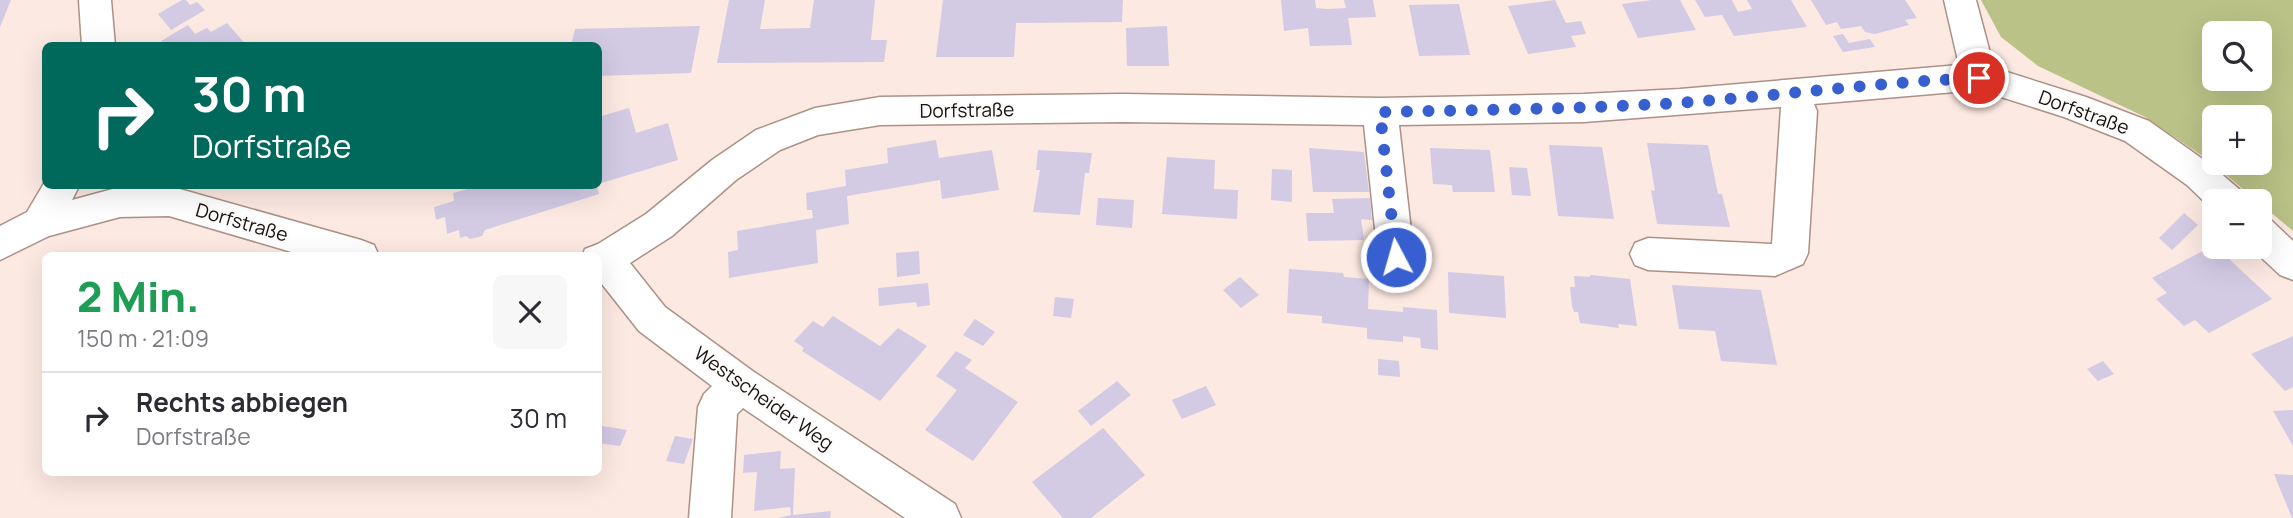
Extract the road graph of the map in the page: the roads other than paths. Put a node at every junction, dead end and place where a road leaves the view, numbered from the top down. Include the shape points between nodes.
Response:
1 (95, 0) edge
2 (1960, 0) edge
3 (99, 42) edge
4 (1979, 78) junction
5 (1793, 92) junction
6 (1380, 112) junction
7 (59, 189) edge
8 (2214, 189) edge
9 (171, 193) edge
10 (40, 223) junction
11 (0, 244) edge
12 (2272, 244) edge
13 (349, 252) edge
14 (1648, 254) dead end
15 (1396, 257) dead end
16 (602, 259) edge
17 (2293, 264) edge
18 (740, 384) junction
19 (710, 518) edge
20 (940, 518) edge

1 - 3 street
2 - 4 street
4 - 5 street, Dorfstraße
4 - 8 street, Dorfstraße via 2137,131
5 - 6 street, Dorfstraße via 1584,108
5 - 14 street via 1800,111 1790,253 1775,260
6 - 15 street
6 - 16 street, Dorfstraße via 880,111 815,122 768,140 659,225
7 - 10 street
9 - 10 street, Dorfstraße
9 - 13 street, Dorfstraße
10 - 11 street, Dorfstraße
12 - 17 street
16 - 18 street, Westscheider Weg via 652,319
18 - 19 street via 718,407
18 - 20 street, Westscheider Weg

